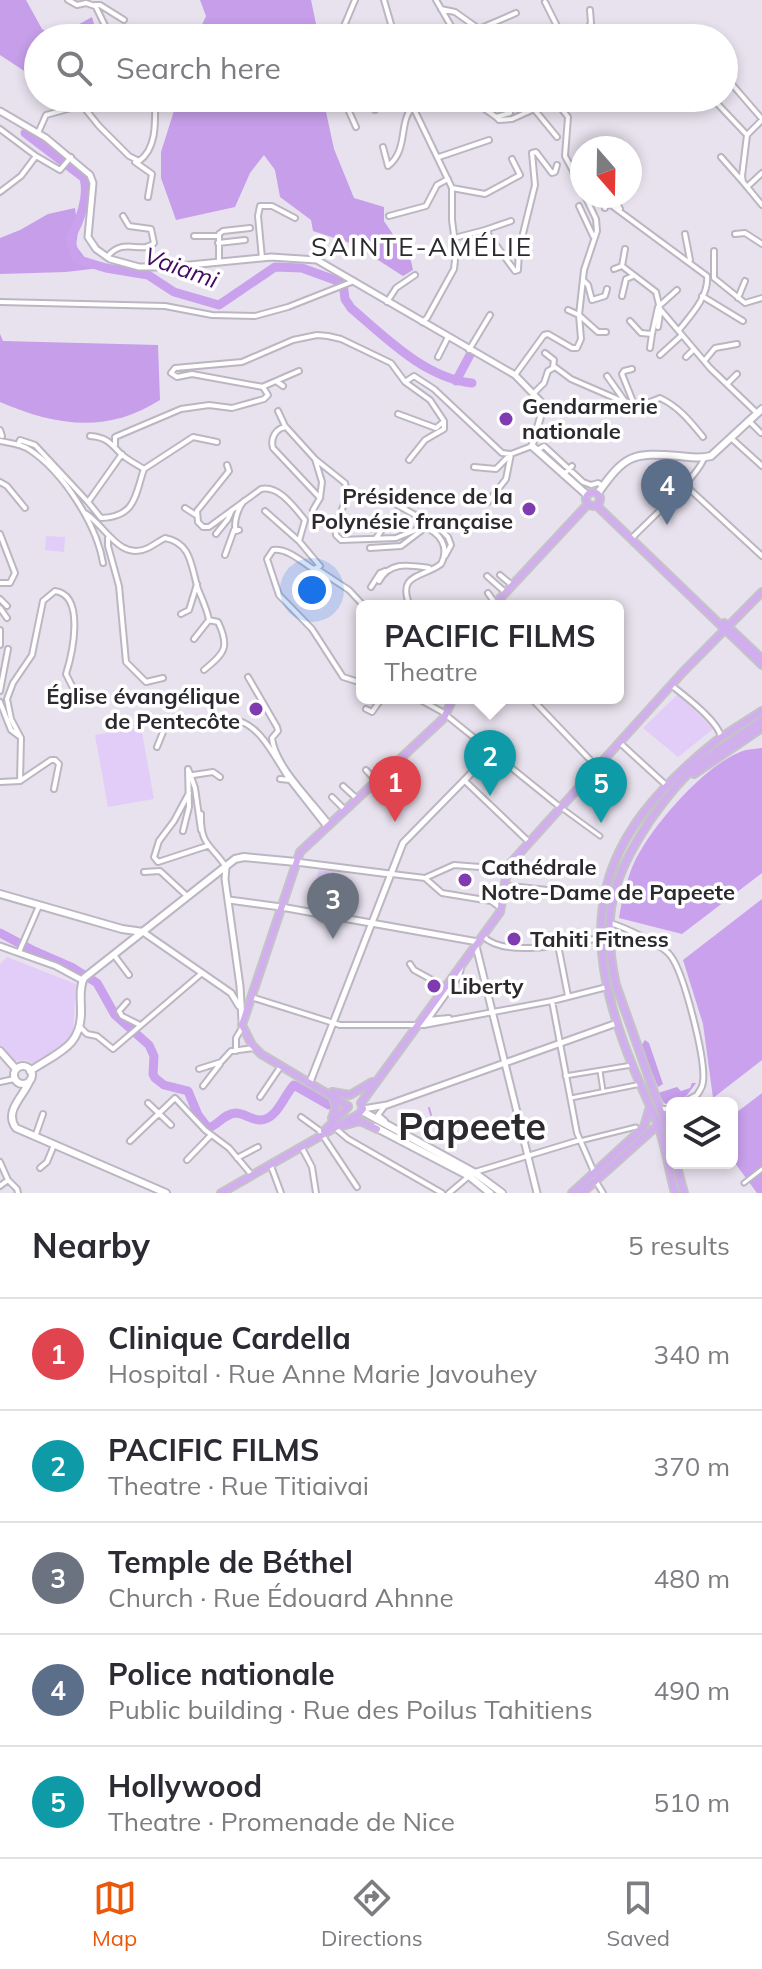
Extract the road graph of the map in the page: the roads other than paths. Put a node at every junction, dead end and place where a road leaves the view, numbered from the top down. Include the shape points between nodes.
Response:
1 (68, 0) edge
2 (355, 0) edge
3 (384, 0) edge
4 (436, 0) edge
5 (545, 2) edge
6 (95, 6) junction
7 (441, 9) junction
8 (590, 10) dead end
9 (516, 13) dead end
10 (124, 20) dead end
11 (104, 24) edge
12 (345, 24) edge
13 (391, 24) edge
14 (450, 24) edge
15 (472, 24) edge
16 (491, 24) edge
17 (556, 24) edge
18 (590, 24) edge
19 (738, 91) edge
20 (0, 111) edge
21 (57, 112) edge
22 (90, 112) edge
23 (155, 112) edge
24 (349, 112) edge
25 (409, 112) edge
26 (416, 112) edge
27 (489, 112) edge
28 (510, 112) edge
29 (527, 112) edge
30 (536, 112) edge
31 (564, 112) edge
32 (725, 112) edge
33 (496, 117) junction
34 (762, 119) edge
35 (356, 127) dead end
36 (0, 129) edge
37 (38, 133) junction
38 (753, 133) dead end
39 (557, 137) dead end
40 (747, 137) junction
41 (489, 140) dead end
42 (383, 147) dead end
43 (36, 156) junction
44 (439, 157) junction
45 (721, 157) dead end
46 (69, 158) junction
47 (512, 159) dead end
48 (134, 160) junction
49 (557, 165) dead end
50 (570, 165) edge
51 (762, 173) edge
52 (448, 179) junction
53 (745, 184) junction
54 (452, 188) junction
55 (0, 192) edge
56 (148, 197) dead end
57 (762, 205) edge
58 (580, 208) edge
59 (590, 208) edge
60 (616, 208) edge
61 (619, 208) edge
62 (621, 211) junction
63 (123, 216) dead end
64 (389, 216) dead end
65 (295, 218) dead end
66 (511, 221) dead end
67 (250, 228) dead end
68 (485, 230) junction
69 (685, 234) dead end
70 (735, 234) dead end
71 (194, 236) dead end
72 (217, 236) junction
73 (454, 238) junction
74 (594, 238) junction
75 (245, 240) dead end
76 (218, 243) junction
77 (762, 244) edge
78 (625, 249) dead end
79 (714, 251) dead end
80 (107, 257) junction
81 (262, 258) junction
82 (219, 262) junction
83 (691, 263) junction
84 (622, 266) junction
85 (614, 269) dead end
86 (415, 275) dead end
87 (633, 276) junction
88 (583, 280) junction
89 (355, 281) junction
90 (745, 281) dead end
91 (607, 289) dead end
92 (677, 290) dead end
93 (622, 296) dead end
94 (702, 296) junction
95 (762, 298) edge
96 (740, 300) junction
97 (0, 302) edge
98 (387, 302) junction
99 (658, 307) junction
100 (745, 308) dead end
101 (568, 310) dead end
102 (490, 315) dead end
103 (579, 315) junction
104 (630, 321) dead end
105 (743, 321) dead end
106 (422, 322) junction
107 (658, 327) dead end
108 (606, 332) dead end
109 (681, 332) junction
110 (652, 334) junction
111 (448, 337) junction
112 (737, 344) dead end
113 (650, 348) dead end
114 (694, 349) junction
115 (469, 350) junction
116 (545, 353) dead end
117 (660, 355) dead end
118 (438, 357) dead end
119 (686, 357) dead end
120 (705, 360) junction
121 (553, 367) junction
122 (632, 369) dead end
123 (299, 371) dead end
124 (737, 374) dead end
125 (515, 375) junction
126 (607, 376) dead end
127 (276, 381) junction
128 (405, 382) junction
129 (728, 383) junction
130 (283, 386) dead end
131 (262, 387) junction
132 (534, 393) junction
133 (625, 402) junction
134 (636, 406) junction
135 (278, 411) dead end
136 (760, 411) edge
137 (398, 414) dead end
138 (444, 421) junction
139 (749, 421) junction
140 (285, 426) junction
141 (761, 433) edge
142 (90, 436) dead end
143 (1, 437) edge
144 (703, 437) dead end
145 (731, 438) junction
146 (217, 442) dead end
147 (18, 445) junction
148 (115, 445) junction
149 (534, 448) junction
150 (122, 454) junction
151 (511, 454) junction
152 (704, 458) junction
153 (315, 459) junction
154 (409, 460) dead end
155 (227, 465) dead end
156 (762, 466) edge
157 (474, 467) dead end
158 (144, 469) junction
159 (568, 470) junction
160 (0, 482) edge
161 (684, 484) junction
162 (603, 486) junction
163 (598, 493) junction
164 (587, 495) junction
165 (248, 497) junction
166 (320, 498) junction
167 (388, 500) dead end
168 (88, 502) junction
169 (488, 502) dead end
170 (588, 504) junction
171 (596, 505) junction
172 (25, 508) dead end
173 (185, 508) dead end
174 (232, 508) junction
175 (313, 510) dead end
176 (265, 511) dead end
177 (85, 513) junction
178 (196, 515) junction
179 (379, 518) dead end
180 (426, 527) junction
181 (0, 534) edge
182 (216, 534) dead end
183 (108, 538) junction
184 (376, 538) junction
185 (631, 539) junction
186 (299, 541) junction
187 (370, 548) dead end
188 (225, 555) dead end
189 (762, 556) edge
190 (444, 557) junction
191 (103, 563) dead end
192 (317, 569) junction
193 (434, 569) junction
194 (387, 570) junction
195 (500, 575) dead end
196 (487, 576) dead end
197 (379, 581) dead end
198 (0, 583) edge
199 (197, 584) junction
200 (512, 585) junction
201 (371, 587) dead end
202 (505, 592) junction
203 (762, 592) edge
204 (488, 593) dead end
205 (0, 599) edge
206 (358, 600) edge
207 (408, 600) edge
208 (492, 600) edge
209 (498, 600) edge
210 (7, 606) dead end
211 (0, 608) edge
212 (181, 614) dead end
213 (7, 618) dead end
214 (209, 620) junction
215 (725, 627) junction
216 (0, 630) edge
217 (194, 639) dead end
218 (0, 645) edge
219 (8, 649) dead end
220 (762, 662) edge
221 (204, 670) dead end
222 (248, 677) dead end
223 (163, 678) dead end
224 (356, 680) edge
225 (671, 685) junction
226 (72, 686) dead end
227 (0, 691) edge
228 (0, 702) edge
229 (378, 704) edge
230 (427, 704) edge
231 (450, 704) edge
232 (537, 704) edge
233 (366, 709) dead end
234 (445, 715) junction
235 (762, 715) edge
236 (762, 728) edge
237 (21, 738) junction
238 (721, 738) junction
239 (619, 742) junction
240 (157, 747) dead end
241 (490, 754) junction
242 (596, 766) junction
243 (688, 767) junction
244 (366, 770) dead end
245 (192, 775) junction
246 (220, 777) dead end
247 (280, 779) dead end
248 (290, 780) junction
249 (464, 780) junction
250 (20, 781) junction
251 (376, 781) junction
252 (0, 782) edge
253 (343, 786) dead end
254 (667, 786) junction
255 (54, 789) dead end
256 (189, 793) junction
257 (332, 797) dead end
258 (356, 798) junction
259 (560, 807) junction
260 (659, 807) junction
261 (344, 809) junction
262 (201, 814) dead end
263 (328, 825) junction
264 (201, 830) junction
265 (183, 831) dead end
266 (600, 836) dead end
267 (529, 842) junction
268 (207, 846) junction
269 (296, 862) junction
270 (226, 867) junction
271 (144, 872) dead end
272 (505, 873) junction
273 (390, 874) junction
274 (425, 878) junction
275 (506, 888) junction
276 (0, 894) edge
277 (603, 896) junction
278 (188, 898) junction
279 (229, 900) junction
280 (39, 905) junction
281 (281, 907) junction
282 (502, 908) junction
283 (610, 923) junction
284 (372, 924) junction
285 (143, 932) junction
286 (600, 938) junction
287 (479, 942) junction
288 (558, 945) junction
289 (0, 946) edge
290 (20, 949) junction
291 (114, 955) junction
292 (410, 964) dead end
293 (462, 964) junction
294 (203, 972) junction
295 (129, 975) dead end
296 (85, 977) junction
297 (445, 987) junction
298 (607, 987) junction
299 (568, 996) junction
300 (251, 997) junction
301 (552, 1001) junction
302 (127, 1002) dead end
303 (492, 1013) junction
304 (241, 1015) junction
305 (332, 1023) junction
306 (423, 1023) junction
307 (618, 1023) junction
308 (242, 1026) junction
309 (81, 1028) junction
310 (136, 1028) junction
311 (560, 1043) junction
312 (255, 1048) junction
313 (0, 1051) edge
314 (236, 1051) junction
315 (221, 1062) junction
316 (505, 1063) junction
317 (632, 1065) junction
318 (281, 1066) junction
319 (16, 1069) junction
320 (199, 1069) dead end
321 (30, 1071) junction
322 (600, 1071) junction
323 (565, 1076) junction
324 (16, 1080) junction
325 (30, 1080) junction
326 (376, 1080) junction
327 (0, 1082) edge
328 (310, 1082) junction
329 (641, 1084) junction
330 (203, 1086) dead end
331 (321, 1088) junction
332 (606, 1093) junction
333 (19, 1096) junction
334 (332, 1096) junction
335 (695, 1096) edge
336 (260, 1097) dead end
337 (570, 1099) junction
338 (148, 1103) dead end
339 (387, 1105) junction
340 (649, 1106) junction
341 (348, 1107) junction
342 (661, 1109) junction
343 (666, 1110) edge
344 (360, 1111) junction
345 (158, 1113) junction
346 (43, 1114) dead end
347 (301, 1117) dead end
348 (665, 1120) junction
349 (666, 1123) edge
350 (171, 1125) dead end
351 (658, 1125) junction
352 (636, 1127) dead end
353 (377, 1129) junction
354 (327, 1130) junction
355 (211, 1135) junction
356 (35, 1137) junction
357 (130, 1141) dead end
358 (580, 1141) junction
359 (54, 1145) junction
360 (424, 1145) junction
361 (258, 1147) dead end
362 (302, 1148) junction
363 (528, 1155) junction
364 (237, 1158) junction
365 (187, 1160) dead end
366 (0, 1162) edge
367 (271, 1166) junction
368 (40, 1168) dead end
369 (678, 1169) edge
370 (762, 1169) edge
371 (471, 1174) junction
372 (253, 1176) junction
373 (595, 1176) junction
374 (8, 1180) junction
375 (744, 1183) dead end
376 (0, 1186) edge
377 (357, 1187) dead end
378 (18, 1193) edge
379 (166, 1193) edge
380 (223, 1193) edge
381 (281, 1193) edge
382 (316, 1193) edge
383 (442, 1193) edge
384 (449, 1193) edge
385 (490, 1193) edge
386 (502, 1193) edge
387 (537, 1193) edge
388 (572, 1193) edge
389 (582, 1193) edge
390 (603, 1193) edge
391 (675, 1193) edge
392 (684, 1193) edge

1 - 6 street
2 - 12 street
3 - 13 street
4 - 7 street
5 - 17 street
6 - 10 street
6 - 11 street
7 - 14 street
7 - 15 street
8 - 18 street
9 - 16 street
19 - 34 street
20 - 37 street
21 - 37 street via 42,119
22 - 48 street
23 - 48 street via 150,149
24 - 35 street
25 - 42 street via 398,155 388,166
26 - 44 street
27 - 33 street
28 - 33 street
29 - 33 street via 512,119
30 - 39 street
31 - 50 street
32 - 40 street
34 - 40 street
36 - 43 street
37 - 46 street
38 - 40 street
40 - 53 street
41 - 44 street
43 - 46 street via 60,170
43 - 55 street
44 - 52 street
45 - 53 street
46 - 80 street via 92,179 88,237
47 - 54 street via 520,175 492,191
48 - 56 street via 152,174
49 - 68 street via 552,173 532,153 535,185 518,270 509,266
51 - 53 street
52 - 54 street
52 - 64 street via 437,185 426,206
53 - 57 street
54 - 73 street
58 - 74 street
59 - 74 street via 596,223
60 - 62 street
61 - 62 street
62 - 83 street
63 - 80 street via 129,226 151,229 154,243 148,248 121,246
65 - 81 street via 260,206
66 - 68 street
67 - 72 street
68 - 73 street
69 - 83 street
70 - 77 street via 745,233
71 - 72 street
72 - 76 street
73 - 106 street via 456,264
74 - 88 street
75 - 76 street
76 - 82 street
78 - 84 street
79 - 96 street via 712,275
80 - 82 street via 155,268
81 - 82 street
81 - 89 street via 317,260
83 - 94 street via 709,280
84 - 85 street
84 - 87 street
86 - 98 street
87 - 93 street via 626,279
87 - 99 street via 656,292
88 - 91 street via 592,300 605,296
88 - 103 street
89 - 97 street via 255,316 165,306
89 - 98 street
90 - 96 street
92 - 99 street
94 - 105 street
94 - 109 street
95 - 96 street
96 - 100 street
98 - 106 street
99 - 107 street
99 - 109 street
99 - 110 street
101 - 103 street
102 - 115 street
103 - 108 street via 592,329
103 - 125 street via 579,346 572,348 544,335
104 - 110 street via 641,333
106 - 111 street
109 - 114 street
109 - 117 street
110 - 113 street
111 - 115 street
111 - 118 street
112 - 120 street via 715,348
114 - 119 street
114 - 120 street
115 - 125 street
116 - 121 street via 554,360
120 - 129 street
121 - 132 street
121 - 133 street
122 - 134 street via 622,374
123 - 127 street
124 - 129 street
125 - 132 street
126 - 133 street
127 - 130 street
127 - 131 street
128 - 131 street via 391,363 341,339 317,335 242,362 184,365 171,373
128 - 138 street via 430,400
128 - 151 street via 414,376 434,389 497,449
129 - 136 street
131 - 148 street via 268,390 264,399 232,408 181,409 115,437
132 - 149 street via 544,408
133 - 134 street
134 - 144 street via 660,398 686,416
135 - 140 street
136 - 139 main road
137 - 138 street via 430,428
138 - 154 street via 444,429 425,440
139 - 141 street
139 - 145 main road
140 - 153 street
140 - 166 street via 275,434 273,448
142 - 148 street
143 - 147 street
145 - 152 main road
145 - 156 street
146 - 158 street via 193,437
147 - 168 street via 20,440 33,444
147 - 177 street via 40,458
148 - 150 street
149 - 151 street
149 - 159 main road
150 - 158 street
150 - 168 street
151 - 157 street via 496,469
151 - 169 street via 506,479
152 - 161 street
152 - 162 main road via 635,455
153 - 166 street via 322,482
153 - 184 street via 347,488 336,535 341,540
155 - 178 street via 229,471
158 - 168 street via 135,502 119,514 101,518
159 - 162 street via 585,484
159 - 164 main road
160 - 172 street
161 - 185 street
161 - 189 street
162 - 163 main road
163 - 164 main road
163 - 171 main road
164 - 170 main road
165 - 174 street
165 - 186 street via 266,487 277,490 305,520
165 - 188 street via 240,506 237,530
166 - 175 street
167 - 190 street via 445,533 451,545
170 - 171 main road
170 - 200 main road
171 - 185 main road
173 - 178 street
174 - 178 street via 206,527
174 - 182 street
176 - 186 street
177 - 183 street
177 - 191 street
179 - 184 street via 385,526
180 - 184 street via 396,538
180 - 187 street via 401,546
180 - 190 street via 442,541
181 - 198 street via 15,573 10,583
183 - 199 street via 133,551 165,538 178,542 193,563
183 - 223 street via 126,662 146,682
185 - 215 main road
186 - 192 street via 318,563
190 - 193 street
192 - 206 street
192 - 224 street via 278,548 267,555 279,595 312,629 343,677
193 - 194 street via 405,565
193 - 207 street via 408,582
194 - 197 street
194 - 201 street
195 - 200 street
196 - 202 street
199 - 212 street via 189,610
199 - 214 street
200 - 202 main road
202 - 209 main road
203 - 215 main road
204 - 208 street
205 - 210 street
211 - 213 street
214 - 217 street
214 - 221 street via 218,622 226,638 218,659
215 - 220 main road
215 - 225 main road
216 - 218 street
219 - 227 street
222 - 263 street via 277,727 272,743 282,763
225 - 238 street via 715,725
225 - 239 main road
226 - 237 street via 66,674 75,620 66,596 55,591 43,601 32,655 7,699
228 - 237 street via 11,730
229 - 233 street via 372,712
230 - 234 street
231 - 234 main road
232 - 242 street
234 - 241 street
234 - 251 main road
235 - 238 main road
235 - 243 main road
235 - 260 main road via 700,764
236 - 260 main road via 705,766
237 - 250 street
238 - 243 main road
239 - 242 main road
239 - 254 street
240 - 248 street via 171,721 208,727 239,721 260,736
241 - 249 street
241 - 259 street
242 - 259 main road
243 - 254 main road
244 - 251 street
245 - 246 street via 213,772
245 - 256 street via 188,769
245 - 264 street
247 - 248 street
248 - 263 street
249 - 267 street
249 - 273 street via 405,840
250 - 252 street
250 - 255 street via 55,760 59,764
251 - 258 main road
253 - 258 street
254 - 277 main road via 622,845
256 - 265 street
256 - 268 street via 154,857 158,862
257 - 261 street
258 - 261 main road
259 - 266 street
259 - 267 main road
260 - 283 main road via 628,852
261 - 263 main road
262 - 264 street
263 - 269 main road
264 - 268 street
267 - 272 main road
268 - 270 street
269 - 270 main road via 244,857
269 - 273 street
269 - 281 main road
270 - 278 main road
270 - 279 street
271 - 278 street via 160,871
272 - 274 street via 454,865
272 - 275 main road
273 - 274 street
273 - 284 street
274 - 282 street via 440,893 491,901
275 - 277 street
275 - 282 main road
276 - 280 main road
277 - 286 main road
278 - 285 main road
279 - 281 street
279 - 304 street
280 - 285 main road
280 - 290 street
281 - 284 street
281 - 300 main road
282 - 287 main road
283 - 335 street via 667,951 674,960 699,1048 703,1080
283 - 342 main road via 616,985
284 - 287 street
284 - 305 street
285 - 291 main road
285 - 294 street
286 - 288 street
286 - 298 main road
287 - 288 street via 522,948
287 - 293 main road
287 - 303 street
288 - 299 street
289 - 290 street
290 - 296 street
291 - 295 street
291 - 296 main road
292 - 297 street
293 - 297 main road
293 - 306 street via 459,976
294 - 304 street via 235,997
294 - 310 street
296 - 309 main road
297 - 306 main road
298 - 299 street
298 - 307 main road
299 - 301 street
300 - 305 street
300 - 308 main road
301 - 303 street
301 - 311 street
302 - 310 street via 119,1011
303 - 306 street
303 - 316 street
304 - 308 street
305 - 306 street
305 - 328 street
306 - 326 main road
307 - 311 street
307 - 317 main road
308 - 312 main road
308 - 314 street
309 - 310 street via 113,1049
309 - 321 main road via 73,1041
311 - 316 street
311 - 323 street
312 - 314 street
312 - 318 main road
313 - 319 main road
314 - 315 street
315 - 320 street
315 - 330 street
316 - 339 street
316 - 363 street
317 - 322 street
317 - 329 main road
318 - 328 main road
318 - 336 street
319 - 321 main road
319 - 324 main road
321 - 325 main road
322 - 323 street
322 - 332 street
323 - 337 street
324 - 325 main road
324 - 327 street
324 - 333 main road
325 - 333 main road
326 - 331 main road via 347,1096
326 - 344 main road
328 - 331 main road
329 - 332 street
329 - 340 main road
331 - 334 main road
332 - 337 street
333 - 356 main road via 11,1123
334 - 341 main road
334 - 354 main road via 335,1113
337 - 358 street
338 - 345 street
339 - 344 street
339 - 360 street via 379,1111 382,1119
340 - 351 main road
340 - 373 main road via 644,1127
341 - 344 main road via 350,1113
341 - 344 main road via 354,1101
341 - 354 main road
342 - 343 street
342 - 348 main road
344 - 353 main road
344 - 354 main road
344 - 360 main road
345 - 350 street
345 - 355 street via 175,1098
345 - 357 street
346 - 356 street
347 - 354 street
348 - 349 main road
348 - 351 main road
351 - 373 main road
351 - 391 main road
352 - 358 street
353 - 354 main road via 360,1121
353 - 371 main road
354 - 362 main road
354 - 377 street
354 - 383 street
355 - 364 street
355 - 365 street
356 - 359 main road
358 - 363 street
358 - 373 street
359 - 368 street
359 - 379 main road
360 - 371 main road
361 - 364 street
362 - 367 main road
362 - 382 street
363 - 371 street
363 - 387 street
364 - 372 street
366 - 374 street
367 - 372 main road
367 - 381 street
369 - 392 main road
370 - 375 street
371 - 384 street
371 - 385 main road
371 - 386 main road
372 - 380 main road
373 - 388 main road
373 - 389 main road
373 - 390 street
374 - 376 street
374 - 378 street

